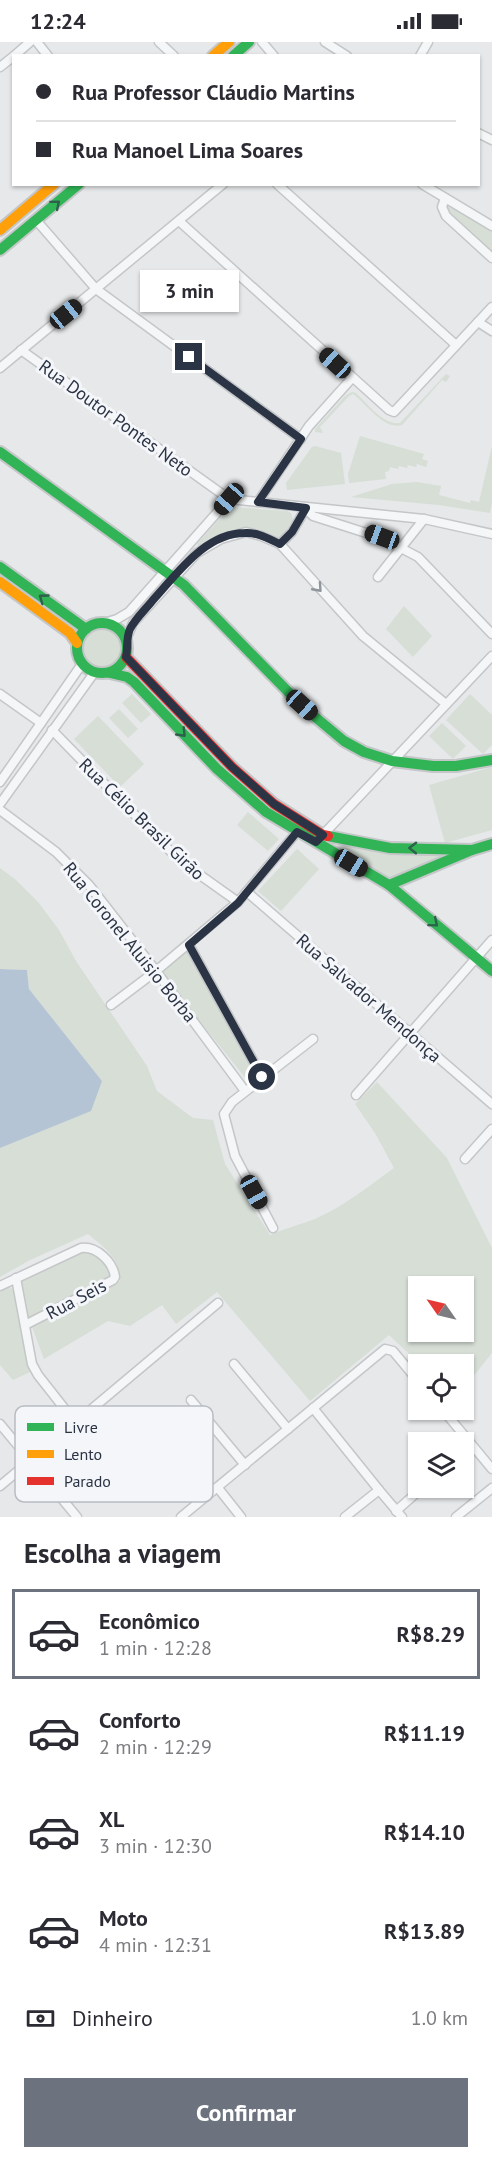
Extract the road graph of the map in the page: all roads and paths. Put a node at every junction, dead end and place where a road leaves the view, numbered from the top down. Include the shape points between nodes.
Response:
1 (30, 42) edge
2 (37, 42) edge
3 (159, 42) edge
4 (229, 42) edge
5 (249, 42) edge
6 (262, 42) edge
7 (325, 42) edge
8 (16, 54) edge
9 (46, 54) edge
10 (172, 54) edge
11 (215, 54) edge
12 (235, 54) edge
13 (272, 54) edge
14 (344, 54) edge
15 (12, 58) edge
16 (0, 68) edge
17 (52, 186) edge
18 (77, 186) edge
19 (221, 186) edge
20 (279, 186) edge
21 (425, 186) edge
22 (445, 198) junction
23 (36, 220) junction
24 (179, 221) junction
25 (492, 226) edge
26 (0, 229) edge
27 (11, 241) junction
28 (0, 250) edge
29 (492, 258) edge
30 (96, 289) junction
31 (492, 308) edge
32 (478, 322) junction
33 (492, 331) edge
34 (456, 345) junction
35 (21, 350) junction
36 (0, 368) edge
37 (352, 378) junction
38 (301, 439) junction
39 (0, 452) edge
40 (229, 499) junction
41 (258, 502) junction
42 (306, 508) junction
43 (424, 519) junction
44 (492, 534) edge
45 (280, 544) junction
46 (189, 546) junction
47 (402, 547) junction
48 (197, 553) junction
49 (0, 567) edge
50 (170, 574) junction
51 (378, 577) dead end
52 (0, 582) edge
53 (104, 623) junction
54 (86, 628) junction
55 (492, 634) edge
56 (126, 640) junction
57 (77, 643) junction
58 (492, 656) edge
59 (126, 657) junction
60 (82, 664) junction
61 (94, 673) junction
62 (110, 673) junction
63 (0, 694) edge
64 (58, 698) junction
65 (446, 704) junction
66 (69, 706) junction
67 (177, 709) junction
68 (167, 717) junction
69 (41, 723) junction
70 (52, 730) junction
71 (28, 741) junction
72 (39, 748) junction
73 (492, 760) edge
74 (392, 761) junction
75 (0, 782) edge
76 (251, 784) junction
77 (243, 793) junction
78 (0, 804) edge
79 (0, 810) edge
80 (297, 832) junction
81 (319, 838) junction
82 (492, 844) edge
83 (472, 850) junction
84 (389, 885) junction
85 (247, 892) junction
86 (238, 903) junction
87 (492, 940) edge
88 (189, 945) junction
89 (477, 958) junction
90 (156, 971) junction
91 (492, 971) edge
92 (111, 1005) dead end
93 (409, 1034) junction
94 (313, 1039) dead end
95 (262, 1077) junction
96 (245, 1091) junction
97 (356, 1095) dead end
98 (492, 1104) edge
99 (492, 1129) edge
100 (465, 1159) dead end
101 (273, 1228) dead end
102 (16, 1278) junction
103 (0, 1286) edge
104 (218, 1303) dead end
105 (25, 1325) junction
106 (234, 1364) dead end
107 (408, 1369) edge
108 (191, 1400) dead end
109 (63, 1406) edge
110 (94, 1406) edge
111 (196, 1406) edge
112 (313, 1408) junction
113 (451, 1420) edge
114 (0, 1424) edge
115 (213, 1426) edge
116 (288, 1429) junction
117 (461, 1432) edge
118 (15, 1442) edge
119 (474, 1447) edge
120 (245, 1464) junction
121 (492, 1469) edge
122 (15, 1474) edge
123 (0, 1486) edge
124 (218, 1488) junction
125 (492, 1488) edge
126 (213, 1492) edge
127 (375, 1493) junction
128 (413, 1498) edge
129 (64, 1502) edge
130 (200, 1502) edge
131 (399, 1514) edge
132 (77, 1517) edge
133 (181, 1517) edge
134 (241, 1517) edge
135 (345, 1517) edge
136 (456, 1517) edge

1 - 8 street
2 - 9 street
3 - 10 street
4 - 11 main road
5 - 12 main road
6 - 13 street
7 - 14 street
15 - 16 street
17 - 26 main road
23 -> 18 main road
19 - 24 street
20 - 34 street
21 - 22 street
22 - 25 street
22 - 29 street via 442,207 446,216
23 - 27 main road
23 - 30 street
24 - 30 street
24 - 37 street
26 - 27 street
27 - 28 main road
30 - 35 street
30 - 38 street
31 - 32 street
32 - 33 street
32 - 34 street
34 - 37 street via 394,412
35 - 36 street
35 - 40 street, Rua Doutor Pontes Neto
37 - 38 street
38 - 41 street
39 - 50 main road
40 - 41 street, Rua Doutor Pontes Neto
40 - 46 street
41 - 42 street, Rua Doutor Pontes Neto
42 - 43 street, Rua Doutor Pontes Neto
42 - 45 street
42 - 47 street via 314,516
43 - 44 street, Rua Doutor Pontes Neto
43 - 47 street
45 - 48 street via 246,532 221,539
45 -> 65 street via 363,636
46 - 48 street
46 - 50 street
47 - 51 street
47 - 55 street via 430,568
48 - 50 street
54 -> 49 main road
50 - 53 street via 129,612
50 - 56 street via 133,623
50 - 74 main road via 328,728 364,752
52 - 57 main road via 70,633
53 - 54 main road
53 - 56 main road via 118,628
54 - 57 main road
56 - 59 main road
57 - 60 main road
58 - 65 street
59 - 62 main road
59 - 67 main road
60 - 61 main road
60 - 64 street
61 - 62 main road
61 - 66 street
62 - 68 main road via 134,682
63 - 69 street
64 - 66 street
64 - 69 street
65 - 74 street
66 - 70 street
67 - 68 main road
67 - 76 main road
68 -> 77 main road
69 - 71 street
70 - 72 street
70 - 86 street, Rua Célio Brasil Girão via 179,860
71 - 72 street
71 - 75 street
72 - 78 street
73 - 74 main road via 456,766
74 - 81 street
76 - 77 main road
76 - 81 main road
77 - 80 main road
79 - 90 street, Rua Coronel Aluisio Borba via 75,869
80 - 81 main road
80 - 85 street
83 -> 81 main road via 390,848
81 - 84 main road
82 - 83 main road
83 - 84 main road
84 -> 89 main road
85 - 86 street
85 - 93 street, Rua Salvador Mendonça
86 - 88 street
87 - 89 street
88 - 90 street
88 - 95 street
89 - 91 main road
89 - 93 street
90 - 92 street
90 - 96 street, Rua Coronel Aluisio Borba
93 - 97 street
93 - 98 street, Rua Salvador Mendonça
94 - 95 street
95 - 96 street
96 - 101 street via 228,1106 225,1119 235,1156
99 - 100 street
102 - 103 street
102 - 105 street
102 - 105 street, Rua Seis via 85,1247 103,1256 115,1276
104 - 110 street
105 - 109 street via 35,1370
106 - 116 street
107 - 112 street via 393,1351 382,1351
108 - 111 street
112 - 116 street
112 - 127 street
113 - 117 street
114 - 118 street
115 - 120 street
116 - 120 street
119 - 121 street
120 - 124 street
122 - 123 street
124 - 126 street
124 - 134 street
125 - 136 street
127 - 131 street
127 - 135 street
128 - 131 street
129 - 132 street
130 - 133 street

